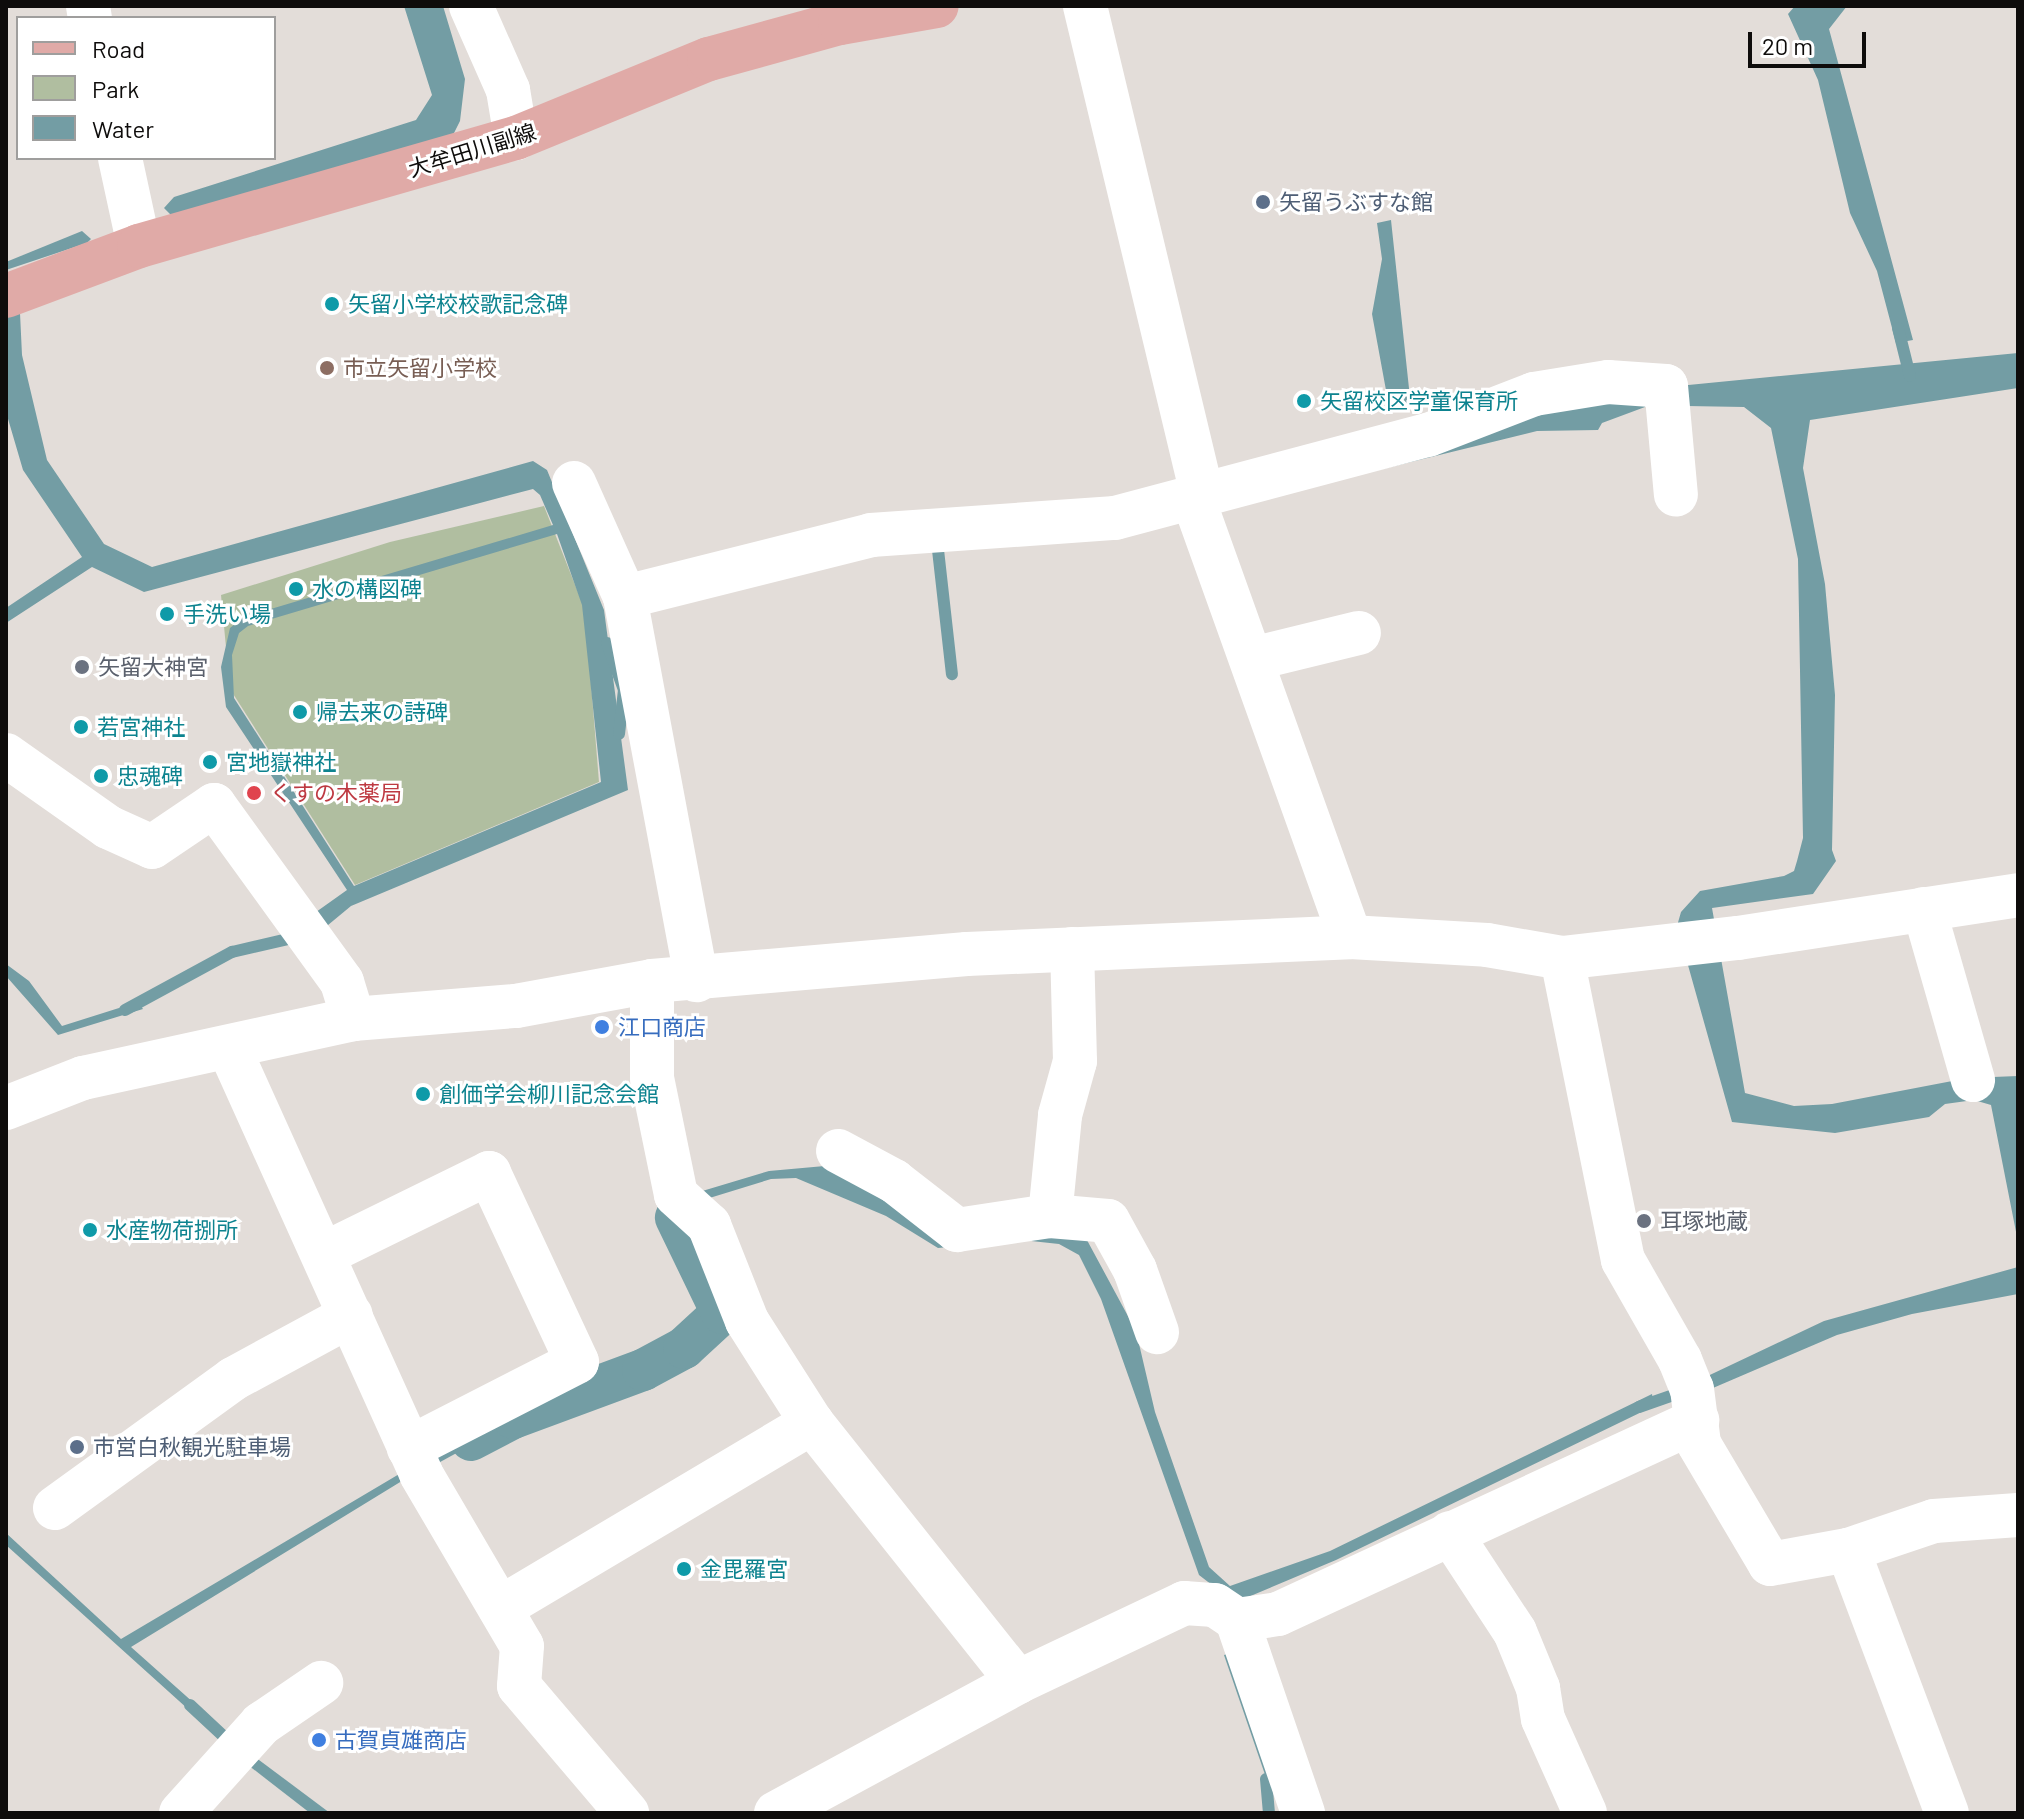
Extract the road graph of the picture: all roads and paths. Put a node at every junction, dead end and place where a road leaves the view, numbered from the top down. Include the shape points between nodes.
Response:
1 (471, 6) edge
2 (937, 6) edge
3 (1085, 6) edge
4 (516, 138) junction
5 (120, 160) edge
6 (139, 246) junction
7 (9, 295) edge
8 (574, 483) dead end
9 (1676, 495) dead end
10 (1200, 510) junction
11 (628, 615) junction
12 (1359, 633) dead end
13 (1252, 659) junction
14 (6, 755) edge
15 (2018, 895) edge
16 (1924, 909) junction
17 (1350, 937) junction
18 (1072, 949) junction
19 (1562, 958) junction
20 (697, 980) junction
21 (652, 981) junction
22 (353, 1019) junction
23 (229, 1048) junction
24 (1973, 1080) dead end
25 (6, 1108) edge
26 (838, 1151) dead end
27 (1050, 1216) junction
28 (324, 1254) junction
29 (351, 1315) junction
30 (1157, 1332) dead end
31 (1695, 1406) junction
32 (812, 1423) junction
33 (415, 1461) junction
34 (55, 1508) dead end
35 (2018, 1515) edge
36 (1450, 1533) junction
37 (1848, 1550) junction
38 (500, 1608) junction
39 (1237, 1620) junction
40 (1018, 1682) junction
41 (321, 1683) dead end
42 (181, 1813) edge
43 (627, 1813) edge
44 (776, 1813) edge
45 (1303, 1813) edge
46 (1585, 1813) edge
47 (1947, 1813) edge

1 - 4 street via 508,90
2 - 4 main road, 大牟田川副線 via 840,23 709,59
3 - 10 street
4 - 6 main road, 大牟田川副線
5 - 6 street
6 - 7 main road, 大牟田川副線
8 - 11 street
9 - 10 street via 1668,405 1608,382 1534,394
10 - 11 street via 871,535
10 - 13 street
11 - 20 street
12 - 13 street
13 - 17 street
14 - 22 street via 108,827 152,847 214,805 342,982
15 - 16 street
16 - 19 street
16 - 24 street
17 - 18 street
17 - 19 street via 1487,945
18 - 20 street
18 - 27 street via 1075,1061 1060,1115
19 - 31 street via 1623,1260
20 - 21 street
21 - 22 street via 516,1006
21 - 32 street via 652,1078 676,1195 702,1216 747,1321
22 - 23 street
23 - 25 street via 83,1078
23 - 28 street
26 - 27 street via 894,1181 957,1230
27 - 30 street via 1108,1221 1135,1270
28 - 29 street
28 - 33 street via 489,1173 577,1362
29 - 33 street
29 - 34 street via 233,1379
31 - 36 street
31 - 37 street via 1699,1444 1770,1564
32 - 38 street
32 - 40 street
33 - 38 street
35 - 37 street via 1934,1521
36 - 39 street via 1278,1614
36 - 46 street via 1515,1632 1538,1688 1543,1719
37 - 47 street
38 - 43 street via 522,1646 519,1686
39 - 40 street via 1215,1605 1184,1603
39 - 45 street
40 - 44 street
41 - 42 street via 261,1724

